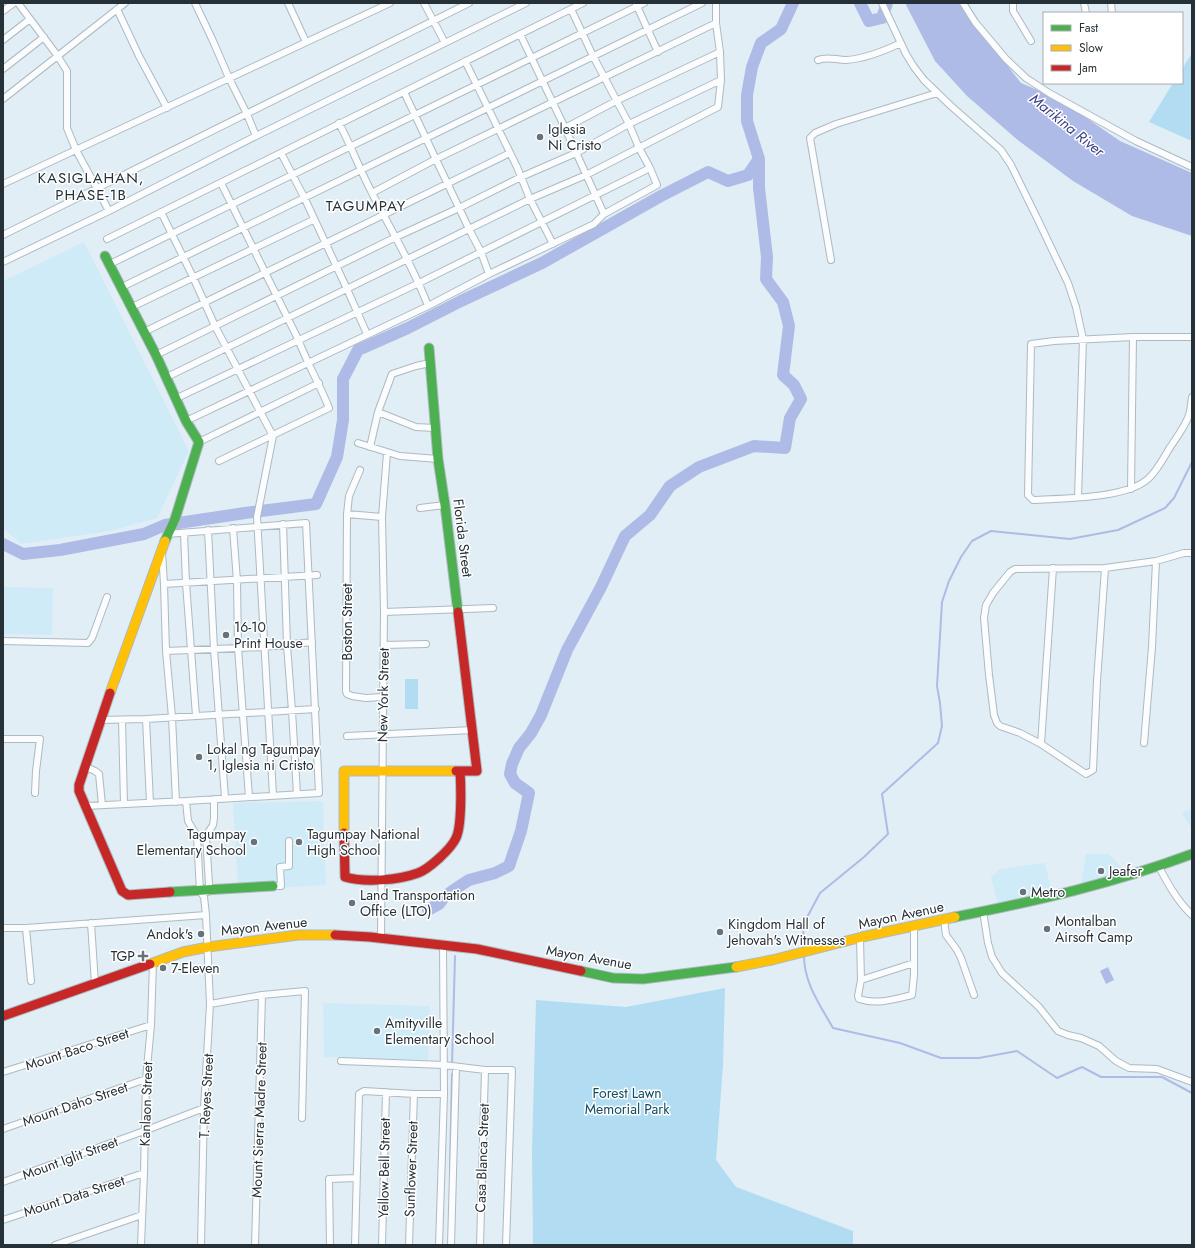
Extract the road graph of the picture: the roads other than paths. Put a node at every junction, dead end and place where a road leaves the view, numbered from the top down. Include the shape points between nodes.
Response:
1 (14, 3) edge
2 (18, 3) edge
3 (125, 3) edge
4 (195, 3) edge
5 (288, 3) edge
6 (390, 3) edge
7 (424, 3) edge
8 (469, 3) edge
9 (526, 3) edge
10 (582, 3) edge
11 (644, 3) edge
12 (702, 3) edge
13 (716, 3) edge
14 (882, 3) edge
15 (963, 3) edge
16 (1013, 3) edge
17 (636, 5) edge
18 (117, 9) junction
19 (571, 9) junction
20 (3, 11) edge
21 (30, 19) junction
22 (433, 21) junction
23 (716, 23) junction
24 (648, 30) junction
25 (583, 33) junction
26 (520, 34) junction
27 (44, 37) junction
28 (3, 40) edge
29 (1031, 41) dead end
30 (306, 42) junction
31 (444, 42) junction
32 (901, 44) junction
33 (658, 52) junction
34 (720, 52) junction
35 (58, 55) junction
36 (593, 56) junction
37 (531, 58) junction
38 (818, 60) dead end
39 (465, 61) junction
40 (3, 69) edge
41 (229, 78) junction
42 (605, 78) junction
43 (721, 80) junction
44 (543, 81) junction
45 (477, 85) junction
46 (404, 92) junction
47 (937, 93) junction
48 (3, 99) edge
49 (618, 100) junction
50 (554, 103) junction
51 (167, 108) junction
52 (488, 108) junction
53 (247, 114) junction
54 (415, 116) junction
55 (339, 123) junction
56 (629, 124) junction
57 (565, 128) junction
58 (498, 130) junction
59 (256, 136) junction
60 (426, 138) junction
61 (352, 147) junction
62 (639, 148) junction
63 (76, 150) junction
64 (281, 153) junction
65 (510, 153) junction
66 (576, 153) junction
67 (436, 159) junction
68 (1192, 167) edge
69 (650, 168) junction
70 (361, 170) junction
71 (586, 174) junction
72 (292, 175) junction
73 (521, 177) junction
74 (221, 183) junction
75 (3, 184) edge
76 (448, 184) junction
77 (97, 188) junction
78 (372, 193) junction
79 (596, 195) junction
80 (304, 198) junction
81 (530, 200) junction
82 (232, 204) junction
83 (459, 208) junction
84 (109, 211) junction
85 (161, 212) junction
86 (604, 214) junction
87 (384, 215) junction
88 (313, 220) junction
89 (541, 222) junction
90 (243, 228) junction
91 (469, 229) junction
92 (171, 234) junction
93 (3, 235) edge
94 (396, 237) junction
95 (107, 239) dead end
96 (325, 243) junction
97 (553, 244) junction
98 (253, 248) junction
99 (481, 252) junction
100 (183, 257) junction
101 (107, 260) joint
102 (407, 260) junction
103 (831, 260) dead end
104 (3, 262) edge
105 (336, 267) junction
106 (265, 273) junction
107 (489, 274) junction
108 (193, 277) junction
109 (419, 283) junction
110 (122, 287) junction
111 (348, 289) junction
112 (277, 296) junction
113 (204, 302) junction
114 (428, 306) junction
115 (132, 307) junction
116 (358, 311) junction
117 (288, 319) junction
118 (215, 326) junction
119 (144, 332) junction
120 (367, 334) junction
121 (1133, 337) junction
122 (1192, 337) edge
123 (298, 339) junction
124 (1083, 339) junction
125 (1192, 344) edge
126 (227, 348) junction
127 (429, 348) dead end
128 (156, 355) junction
129 (308, 363) junction
130 (430, 363) junction
131 (237, 369) junction
132 (165, 378) junction
133 (319, 383) junction
134 (249, 391) junction
135 (1192, 397) edge
136 (175, 399) junction
137 (261, 412) junction
138 (378, 412) junction
139 (186, 421) junction
140 (435, 428) junction
141 (273, 436) junction
142 (199, 442) junction
143 (358, 443) dead end
144 (370, 447) junction
145 (387, 453) junction
146 (438, 459) junction
147 (219, 461) dead end
148 (360, 470) dead end
149 (1131, 488) junction
150 (1078, 497) junction
151 (445, 505) junction
152 (420, 508) dead end
153 (347, 514) junction
154 (382, 517) junction
155 (283, 524) junction
156 (258, 526) junction
157 (171, 527) junction
158 (233, 528) junction
159 (208, 530) junction
160 (184, 533) junction
161 (161, 550) junction
162 (1192, 552) edge
163 (1156, 562) junction
164 (1053, 568) junction
165 (1105, 568) junction
166 (308, 575) junction
167 (317, 575) dead end
168 (285, 577) junction
169 (259, 579) junction
170 (237, 580) junction
171 (211, 582) junction
172 (186, 583) junction
173 (164, 584) junction
174 (107, 597) dead end
175 (493, 608) dead end
176 (458, 609) junction
177 (384, 612) junction
178 (3, 641) edge
179 (312, 642) junction
180 (287, 644) junction
181 (426, 644) dead end
182 (384, 645) junction
183 (264, 647) junction
184 (238, 648) junction
185 (191, 649) junction
186 (214, 649) junction
187 (166, 650) junction
188 (382, 697) junction
189 (316, 709) junction
190 (292, 710) junction
191 (269, 712) junction
192 (243, 713) junction
193 (218, 715) junction
194 (196, 716) junction
195 (172, 717) junction
196 (146, 719) junction
197 (100, 720) junction
198 (122, 720) junction
199 (473, 730) junction
200 (383, 735) junction
201 (347, 736) dead end
202 (3, 739) edge
203 (1144, 743) dead end
204 (1041, 744) junction
205 (86, 767) junction
206 (460, 771) junction
207 (383, 773) junction
208 (35, 793) dead end
209 (297, 794) junction
210 (273, 795) junction
211 (249, 797) junction
212 (225, 798) junction
213 (214, 799) junction
214 (186, 801) junction
215 (150, 802) junction
216 (176, 802) junction
217 (124, 804) junction
218 (102, 805) junction
219 (86, 806) junction
220 (197, 836) junction
221 (206, 836) junction
222 (289, 841) dead end
223 (1192, 854) edge
224 (1159, 867) junction
225 (381, 879) junction
226 (273, 886) joint
227 (204, 893) junction
228 (983, 911) junction
229 (206, 915) junction
230 (1192, 915) edge
231 (944, 920) junction
232 (91, 923) junction
233 (914, 926) junction
234 (3, 928) edge
235 (26, 928) junction
236 (381, 938) junction
237 (860, 938) junction
238 (443, 945) junction
239 (208, 947) junction
240 (152, 962) junction
241 (914, 963) junction
242 (861, 980) junction
243 (31, 981) dead end
244 (95, 984) junction
245 (262, 995) junction
246 (974, 995) dead end
247 (210, 1004) junction
248 (3, 1016) edge
249 (151, 1025) junction
250 (341, 1061) dead end
251 (444, 1065) junction
252 (456, 1067) junction
253 (485, 1070) junction
254 (3, 1072) edge
255 (146, 1079) junction
256 (1192, 1082) edge
257 (386, 1092) junction
258 (414, 1094) junction
259 (444, 1094) junction
260 (204, 1108) junction
261 (302, 1118) dead end
262 (3, 1129) edge
263 (144, 1132) junction
264 (144, 1173) junction
265 (356, 1178) junction
266 (3, 1182) edge
267 (142, 1215) junction
268 (3, 1220) edge
269 (56, 1245) edge
270 (141, 1245) edge
271 (201, 1245) edge
272 (255, 1245) edge
273 (330, 1245) edge
274 (355, 1245) edge
275 (382, 1245) edge
276 (409, 1245) edge
277 (439, 1245) edge
278 (451, 1245) edge
279 (480, 1245) edge
280 (506, 1245) edge

1 - 20 street
2 - 21 street
3 - 18 street
4 - 41 street
5 - 30 street
6 - 30 street
7 - 22 street
8 - 22 street
9 - 31 street
10 - 19 street
11 - 17 street
12 - 24 street
13 - 23 street
14 - 32 street
15 - 68 street via 975,22 1006,59 1026,78 1136,141
16 - 29 street via 1013,11
17 - 24 street
17 - 25 street
18 - 35 street
18 - 51 street
19 - 25 street
19 - 26 street
21 - 27 street
21 - 28 street
22 - 31 street
22 - 53 street
23 - 33 street
23 - 34 street
24 - 33 street
24 - 36 street
25 - 36 street
25 - 37 street
26 - 37 street
26 - 39 street
27 - 35 street
27 - 40 street
30 - 41 street
31 - 59 street
32 - 38 street via 870,56 846,60
32 - 47 street via 914,67
33 - 42 street
34 - 43 street
34 - 49 street
35 - 48 street
35 - 63 street via 67,70 67,128
36 - 42 street
36 - 44 street
37 - 44 street
37 - 45 street
39 - 45 street
39 - 46 street
41 - 51 street
41 - 53 street
42 - 49 street
42 - 50 street
43 - 56 street
43 - 62 street via 718,107
44 - 50 street
44 - 52 street
45 - 52 street
45 - 54 street
46 - 54 street
46 - 55 street
47 - 103 street via 836,124 815,133 810,138
47 - 124 street via 1001,150 1010,165 1068,283
49 - 56 street
49 - 57 street
50 - 57 street
50 - 58 street
51 - 63 street
52 - 58 street
52 - 60 street
53 - 59 street
53 - 77 street
54 - 60 street
54 - 61 street
55 - 61 street
55 - 64 street
56 - 62 street
56 - 66 street
57 - 66 street
58 - 65 street
58 - 67 street
59 - 84 street
60 - 67 street
60 - 70 street
61 - 70 street
61 - 72 street
62 - 69 street
62 - 71 street
63 - 75 street
63 - 77 street
64 - 72 street
64 - 74 street
65 - 73 street
65 - 76 street
66 - 71 street
66 - 73 street
67 - 76 street
67 - 78 street
69 - 79 street
69 - 86 street via 657,185
70 - 78 street
70 - 80 street
71 - 79 street
71 - 81 street
72 - 80 street
72 - 82 street
73 - 81 street
73 - 83 street
74 - 82 street
74 - 85 street
76 - 83 street
76 - 87 street
77 - 84 street
77 - 93 street
78 - 87 street
79 - 86 street
79 - 89 street
80 - 88 street
80 - 90 street
81 - 89 street
81 - 91 street
82 - 90 street
82 - 92 street
83 - 91 street
83 - 94 street
84 - 104 street
85 - 92 street
85 - 95 street
86 - 97 street via 594,224
87 - 94 street
87 - 96 street
88 - 96 street
88 - 98 street
89 - 97 street
89 - 99 street
90 - 98 street
90 - 100 street
91 - 99 street
91 - 102 street
92 - 100 street
92 - 101 street
94 - 102 street
94 - 105 street
96 - 105 street
96 - 106 street
97 - 107 street
98 - 106 street
98 - 108 street
99 - 107 street
99 - 109 street
100 - 108 street
100 - 110 street
101 - 110 street
102 - 109 street
102 - 111 street
105 - 111 street
105 - 112 street
106 - 112 street
106 - 113 street
107 - 114 street
108 - 113 street
108 - 115 street
109 - 114 street
109 - 116 street
110 - 115 street
111 - 116 street
111 - 117 street
112 - 117 street
112 - 118 street
113 - 118 street
113 - 119 street
114 - 120 street
115 - 119 street
116 - 120 street
116 - 123 street
117 - 123 street
117 - 126 street
118 - 126 street
118 - 128 street
119 - 128 street
120 - 129 street
121 - 122 street
121 - 124 street
121 - 149 street
122 - 125 street
123 - 129 street
123 - 131 street
124 - 150 street
124 - 150 street via 1032,343 1030,348 1028,495 1033,500
126 - 131 street
126 - 132 street
127 - 130 street, Florida Street
128 - 132 street
129 - 133 street
129 - 134 street
130 - 138 street via 392,374
130 - 140 street, Florida Street
131 - 134 street
131 - 136 street
132 - 136 street
133 - 137 street
133 - 141 street via 329,408
134 - 137 street
134 - 139 street
135 - 149 street via 1186,421 1161,461 1148,478
136 - 139 street
137 - 141 street
137 - 142 street
138 - 140 street via 416,427
138 - 144 street
139 - 142 street
140 - 146 street, Florida Street
141 - 147 street
141 - 156 street via 257,509
142 - 157 street
143 - 144 street
144 - 145 street
145 - 146 street via 411,458
145 - 154 street, New York Street
146 - 151 street, Florida Street
148 - 153 street, Boston Street via 350,496
149 - 150 street via 1104,495
151 - 152 street
151 - 176 street, Florida Street
153 - 154 street
153 - 188 street, Boston Street via 346,691 347,694 356,697
154 - 177 street, New York Street
155 - 156 street
155 - 166 street via 306,523
155 - 168 street
156 - 158 street
156 - 169 street
157 - 160 street
157 - 161 street
158 - 159 street
158 - 170 street
159 - 160 street
159 - 171 street
160 - 172 street
161 - 173 street
161 - 197 street
162 - 163 street
163 - 165 street
163 - 203 street
164 - 165 street
164 - 204 street
164 - 204 street via 1012,570 993,593 986,605 984,618 996,723
165 - 204 street via 1093,770 1084,773
166 - 167 street
166 - 168 street
166 - 179 street
168 - 169 street
168 - 180 street
169 - 170 street
169 - 183 street
170 - 171 street
170 - 184 street
171 - 172 street
171 - 186 street
172 - 173 street
172 - 185 street
173 - 187 street
174 - 178 street via 88,643
175 - 176 street
176 - 177 street
176 - 199 street, Florida Street
177 - 182 street, New York Street
179 - 180 street
179 - 189 street
180 - 183 street
180 - 190 street
181 - 182 street
182 - 188 street, New York Street
183 - 184 street
183 - 191 street
184 - 186 street
184 - 192 street
185 - 186 street
185 - 187 street
185 - 194 street
186 - 193 street
187 - 195 street
188 - 200 street, New York Street
189 - 190 street
189 - 209 street via 320,793
190 - 191 street
190 - 209 street
191 - 192 street
191 - 210 street
192 - 193 street
192 - 211 street
193 - 194 street
193 - 212 street
194 - 195 street
195 - 196 street
195 - 216 street
196 - 198 street
196 - 215 street
197 - 198 street
197 - 205 street
198 - 217 street
199 - 200 street
199 - 206 street, Florida Street via 477,771
200 - 201 street
200 - 207 street, New York Street
202 - 208 street via 40,739
205 - 218 street via 99,774
205 - 219 street via 78,787
206 - 207 street
206 - 225 street via 457,837 445,853 419,873
207 - 225 street, New York Street
207 - 225 street via 344,770 344,875 349,879
209 - 210 street
210 - 211 street
211 - 212 street
212 - 213 street
213 - 214 street
213 - 221 street via 214,818
214 - 216 street
214 - 220 street via 188,821
215 - 216 street
215 - 217 street
217 - 218 street
218 - 219 street
219 - 227 street via 120,888 125,894
220 - 221 street
220 - 227 street
221 - 227 street via 209,884
222 - 226 street via 289,866 280,867 281,886
223 - 224 street, Mayon Avenue
224 - 228 street, Mayon Avenue via 1107,883
224 - 230 street via 1177,897
225 - 236 street, New York Street
226 - 227 street
227 - 229 street, T. Reyes Street
228 - 231 street, Mayon Avenue
228 - 256 street via 992,957 1002,973 1039,1007 1058,1031 1099,1046 1116,1062 1129,1068 1158,1069
229 - 232 street
229 - 239 street, T. Reyes Street
231 - 233 street, Mayon Avenue
231 - 246 street via 946,935 958,950
232 - 235 street
232 - 244 street
233 - 237 street, Mayon Avenue
233 - 241 street
234 - 235 street
235 - 243 street
236 - 238 street, Mayon Avenue
236 - 239 street, Mayon Avenue via 298,935
237 - 238 street, Mayon Avenue via 769,960 644,980 613,978
237 - 242 street
238 - 251 street
239 - 240 street, Mayon Avenue
239 - 247 street, T. Reyes Street
240 - 244 street, Mayon Avenue
240 - 249 street, Kanlaon Street
241 - 242 street
241 - 242 street via 912,995 885,1001 866,1001 858,996
244 - 248 street, Mayon Avenue
245 - 247 street
245 - 261 street via 305,990
245 - 272 street, Mount Sierra Madre Street
247 - 260 street, T. Reyes Street
249 - 254 street, Mount Baco Street
249 - 255 street, Kanlaon Street
250 - 251 street
251 - 252 street
251 - 259 street
252 - 253 street
252 - 278 street
253 - 279 street, Casa Blanca Street
253 - 280 street via 512,1070
255 - 262 street, Mount Daho Street
255 - 263 street, Kanlaon Street
257 - 258 street
257 - 265 street via 364,1091 359,1094
257 - 275 street, Yellow Bell Street
258 - 259 street
258 - 276 street, Sunflower Street
259 - 277 street
260 - 263 street, Mount Iglit Street
260 - 271 street, T. Reyes Street
263 - 264 street, Kanlaon Street
263 - 266 street, Mount Iglit Street
264 - 267 street, Kanlaon Street
264 - 268 street, Mount Data Street
265 - 273 street via 329,1179
265 - 274 street
267 - 269 street
267 - 270 street, Kanlaon Street

